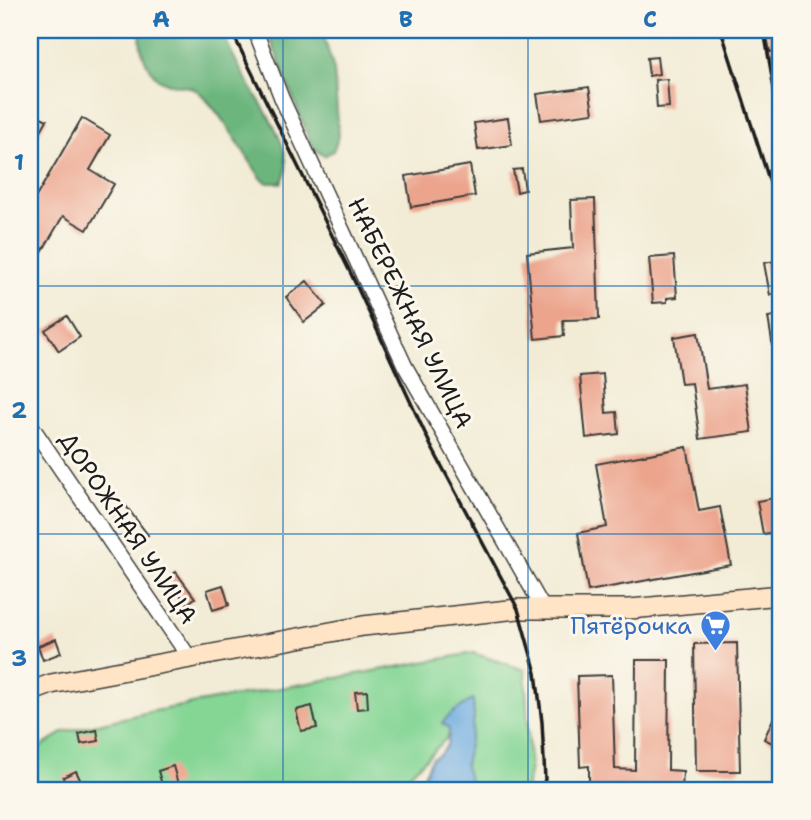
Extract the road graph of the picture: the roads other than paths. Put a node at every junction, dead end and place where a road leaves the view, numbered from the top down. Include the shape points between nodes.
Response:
1 (256, 30) edge
2 (30, 424) edge
3 (781, 596) edge
4 (543, 608) junction
5 (189, 657) junction
6 (30, 692) edge

1 - 4 street, НАБЕРЕЖНАЯ УЛИЦА via 282,99 405,366
2 - 5 street, ДОРОЖНАЯ УЛИЦА
3 - 4 street via 631,609
4 - 5 street via 363,626
5 - 6 street

